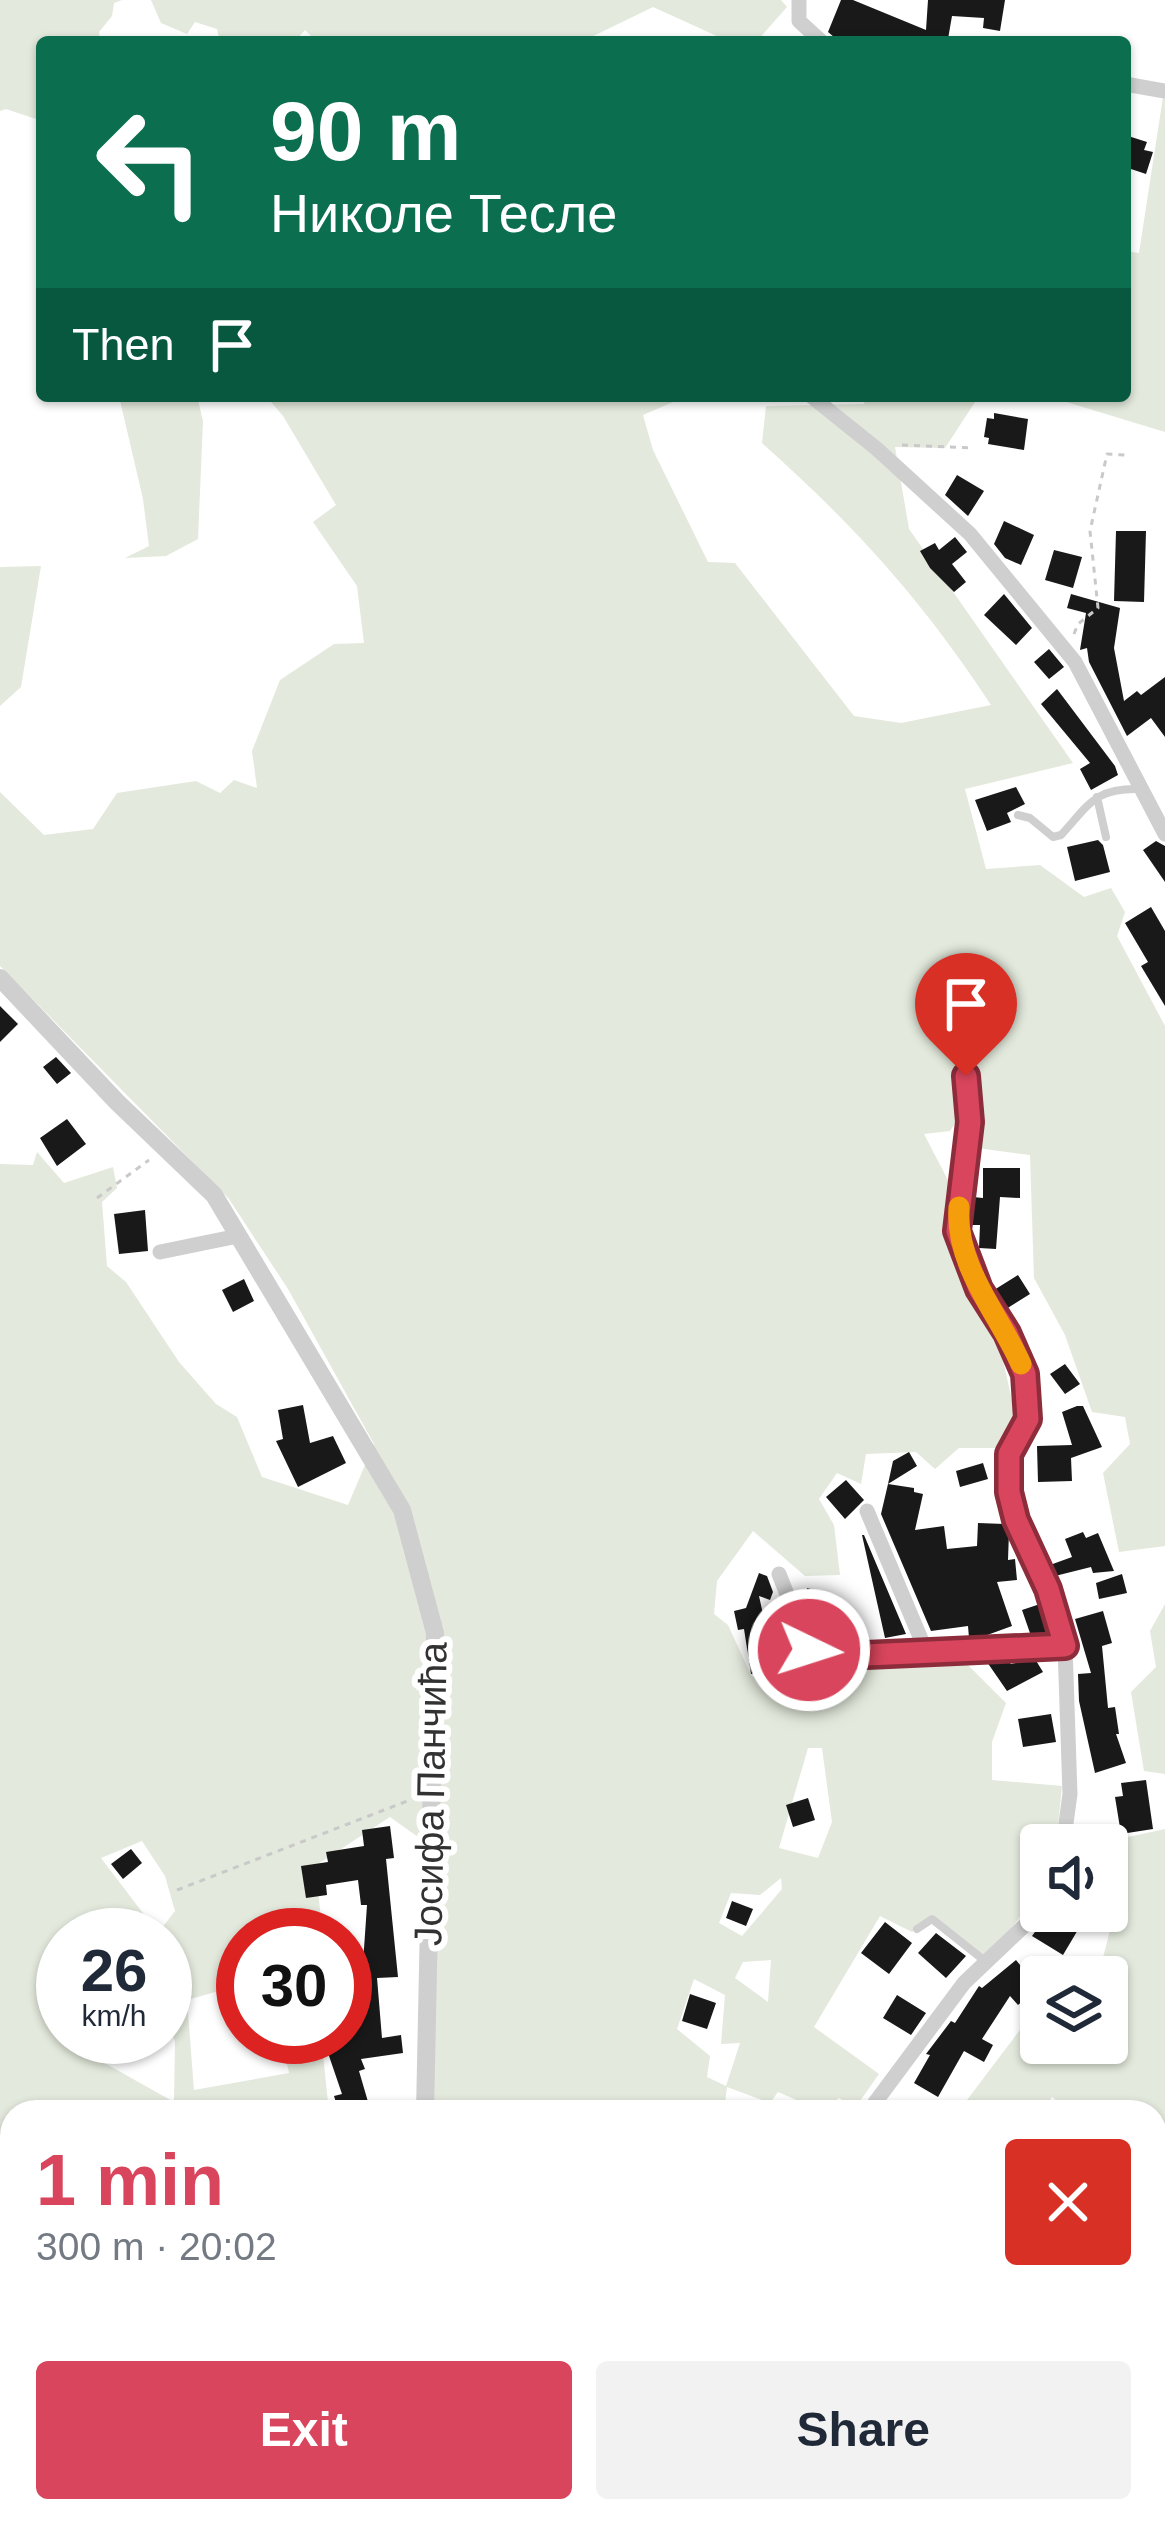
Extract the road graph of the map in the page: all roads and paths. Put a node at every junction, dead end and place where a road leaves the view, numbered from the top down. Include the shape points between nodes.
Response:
1 (799, 0) edge
2 (816, 36) edge
3 (1131, 84) edge
4 (1165, 91) edge
5 (819, 402) edge
6 (870, 443) junction
7 (973, 448) dead end
8 (1125, 455) dead end
9 (1068, 653) junction
10 (1141, 789) junction
11 (1096, 796) junction
12 (1018, 815) dead end
13 (1165, 834) edge
14 (1106, 837) dead end
15 (0, 978) edge
16 (966, 1076) dead end
17 (166, 1149) junction
18 (97, 1198) dead end
19 (238, 1236) junction
20 (160, 1252) dead end
21 (867, 1511) dead end
22 (779, 1574) dead end
23 (1065, 1646) junction
24 (926, 1651) junction
25 (434, 1790) junction
26 (1066, 1824) edge
27 (178, 1890) dead end
28 (1020, 1926) edge
29 (917, 1929) dead end
30 (986, 1962) junction
31 (425, 2100) edge
32 (877, 2100) edge

1 - 2 street via 800,21
3 - 4 street
5 - 6 street
6 - 7 path
6 - 9 street via 970,534
8 - 9 path via 1106,454 1090,531 1098,608 1078,624
9 - 10 street
10 - 11 lane
10 - 13 street
11 - 12 lane via 1053,837
11 - 14 lane
15 - 17 street, Јосифа Панчића
16 - 23 street via 970,1122 957,1231 1025,1374 1028,1419 1009,1454 1009,1492
17 - 18 path
17 - 19 street, Јосифа Панчића via 214,1195
19 - 20 street
19 - 25 street, Јосифа Панчића via 402,1510 434,1633
21 - 24 street
22 - 24 street via 809,1650 822,1657
23 - 24 street
23 - 26 street
25 - 27 path
25 - 31 street, Јосифа Панчића
28 - 30 street
29 - 30 lane via 932,1919
30 - 32 street

